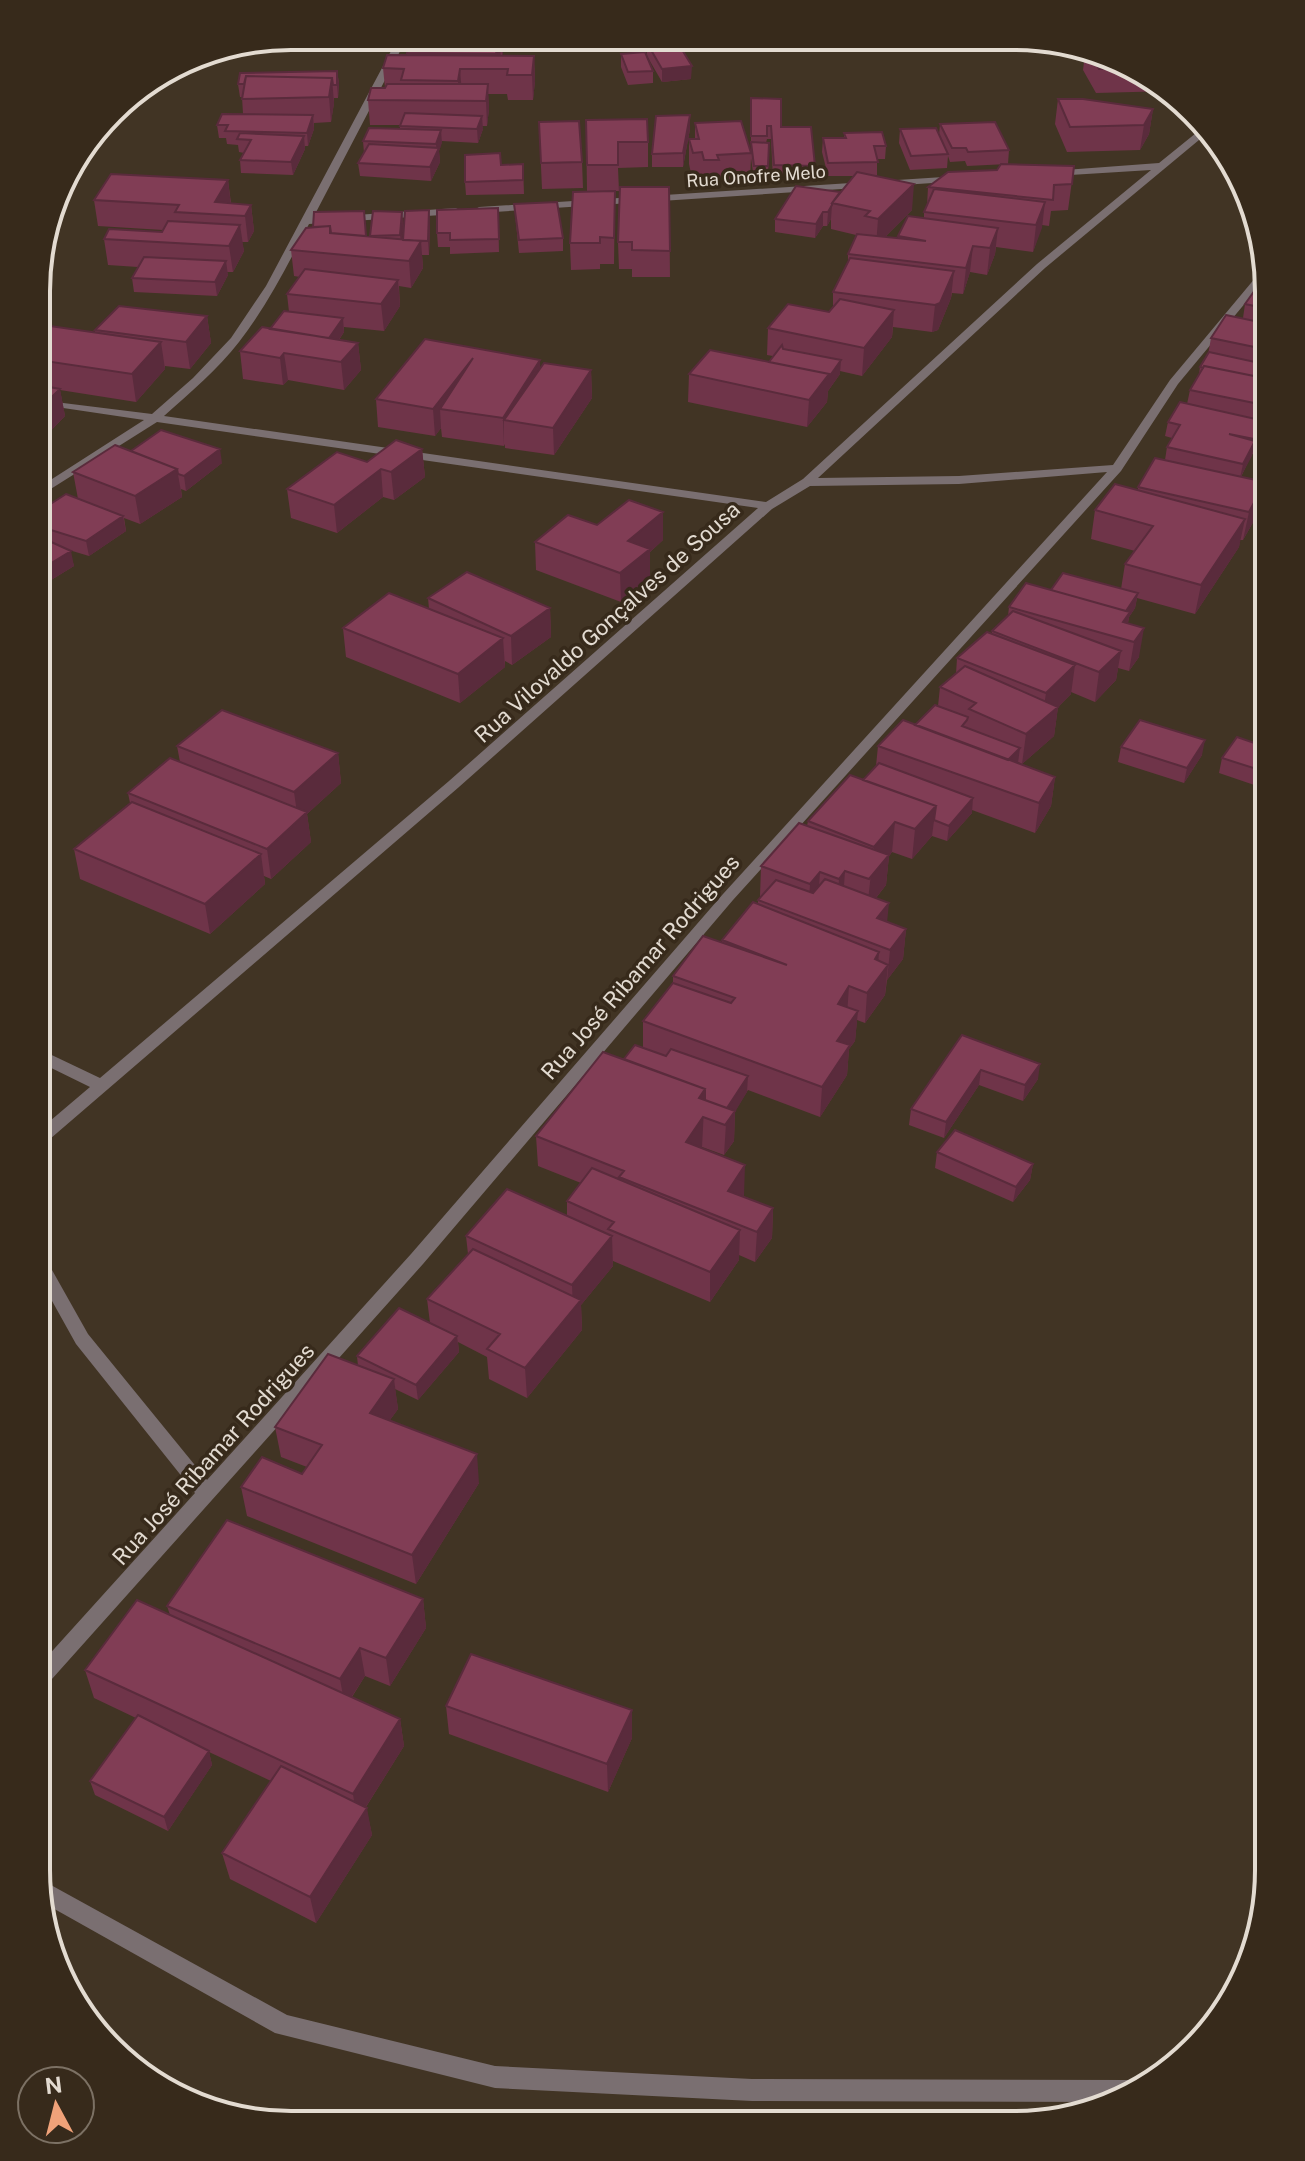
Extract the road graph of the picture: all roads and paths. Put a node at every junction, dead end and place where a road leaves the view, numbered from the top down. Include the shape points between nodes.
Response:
1 (396, 51) edge
2 (1197, 136) edge
3 (1160, 166) junction
4 (1034, 174) edge
5 (972, 178) edge
6 (306, 221) junction
7 (1255, 285) edge
8 (50, 403) edge
9 (152, 420) junction
10 (1117, 468) junction
11 (807, 482) junction
12 (50, 485) edge
13 (768, 506) junction
14 (50, 1060) edge
15 (101, 1085) junction
16 (50, 1130) edge
17 (50, 1282) edge
18 (207, 1494) junction
19 (50, 1668) edge
20 (52, 1896) edge
21 (1110, 2091) edge

1 - 6 street
2 - 3 street, Rua Vilovaldo Gonçalves de Sousa
3 - 4 street
3 - 11 street, Rua Vilovaldo Gonçalves de Sousa via 1041,266
5 - 6 street, Rua Onofre Melo
6 - 9 street via 235,340
7 - 10 street, Rua José Ribamar Rodrigues via 1174,382
8 - 9 street
9 - 12 street
9 - 13 street
10 - 11 street via 959,480
10 - 18 street, Rua José Ribamar Rodrigues via 728,897
11 - 13 street, Rua Vilovaldo Gonçalves de Sousa
13 - 15 street, Rua Vilovaldo Gonçalves de Sousa
14 - 15 street
15 - 16 street, Rua Vilovaldo Gonçalves de Sousa
17 - 18 street via 82,1339
18 - 19 street, Rua José Ribamar Rodrigues
20 - 21 street via 283,2025 495,2077 752,2090

